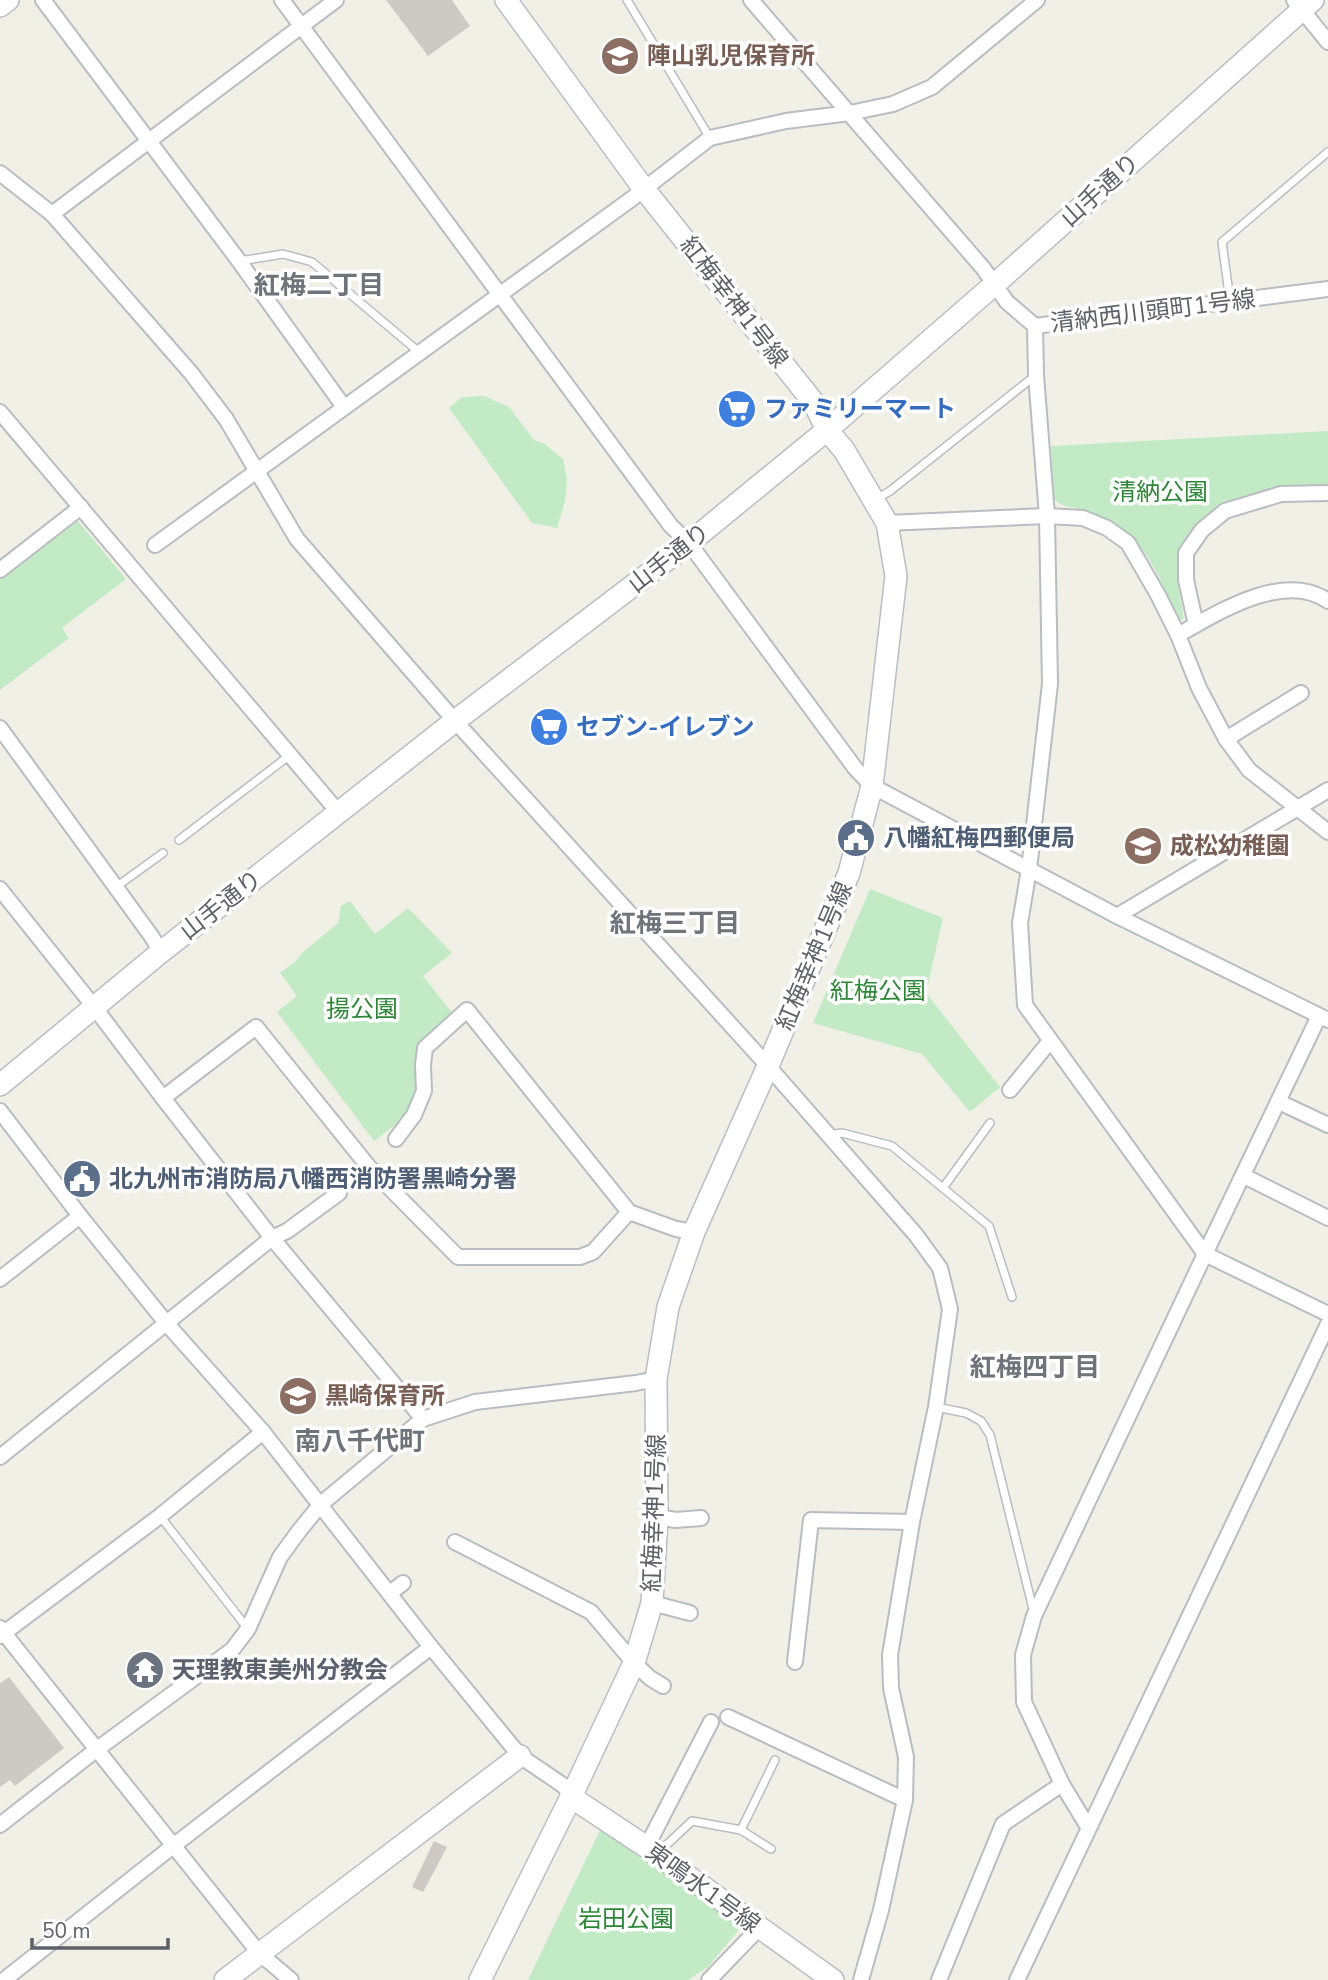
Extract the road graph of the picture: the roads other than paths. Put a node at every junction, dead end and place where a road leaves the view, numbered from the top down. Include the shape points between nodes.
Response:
1 (8, 0) edge
2 (43, 0) edge
3 (282, 0) edge
4 (336, 0) edge
5 (506, 0) edge
6 (627, 0) edge
7 (751, 0) edge
8 (1037, 0) edge
9 (1303, 3) edge
10 (0, 6) edge
11 (301, 27) junction
12 (1328, 42) edge
13 (850, 113) junction
14 (710, 138) junction
15 (148, 141) junction
16 (1328, 152) edge
17 (0, 173) edge
18 (645, 190) junction
19 (52, 214) junction
20 (239, 261) junction
21 (995, 284) junction
22 (1328, 289) edge
23 (500, 293) junction
24 (1230, 301) junction
25 (1035, 326) junction
26 (419, 352) junction
27 (1036, 375) junction
28 (344, 407) junction
29 (0, 412) edge
30 (827, 430) junction
31 (257, 470) junction
32 (1328, 493) edge
33 (874, 500) junction
34 (81, 507) junction
35 (1047, 516) junction
36 (887, 523) junction
37 (690, 543) junction
38 (155, 545) dead end
39 (0, 569) edge
40 (1326, 595) edge
41 (1196, 625) junction
42 (1178, 635) junction
43 (1301, 693) dead end
44 (455, 721) junction
45 (2, 735) edge
46 (1226, 738) junction
47 (290, 755) junction
48 (872, 786) junction
49 (1328, 790) edge
50 (1297, 808) junction
51 (339, 813) junction
52 (1328, 832) edge
53 (179, 840) dead end
54 (163, 853) dead end
55 (1029, 869) junction
56 (116, 887) junction
57 (0, 889) edge
58 (1117, 916) junction
59 (161, 952) junction
60 (95, 1008) junction
61 (1324, 1018) edge
62 (1050, 1041) junction
63 (768, 1066) junction
64 (0, 1085) edge
65 (1010, 1090) dead end
66 (163, 1098) junction
67 (1279, 1101) junction
68 (0, 1111) edge
69 (990, 1123) dead end
70 (1328, 1125) edge
71 (828, 1135) junction
72 (396, 1139) dead end
73 (1244, 1176) junction
74 (943, 1188) junction
75 (339, 1193) dead end
76 (629, 1212) junction
77 (80, 1216) junction
78 (1328, 1218) edge
79 (694, 1232) junction
80 (272, 1238) junction
81 (1205, 1254) junction
82 (0, 1279) edge
83 (1012, 1297) dead end
84 (1328, 1314) edge
85 (167, 1324) junction
86 (1328, 1324) edge
87 (656, 1379) junction
88 (936, 1407) junction
89 (423, 1419) junction
90 (263, 1432) junction
91 (0, 1457) edge
92 (321, 1504) junction
93 (160, 1516) junction
94 (657, 1517) junction
95 (701, 1518) dead end
96 (912, 1522) junction
97 (455, 1542) dead end
98 (403, 1583) dead end
99 (390, 1592) junction
100 (652, 1604) junction
101 (690, 1613) dead end
102 (1034, 1616) junction
103 (248, 1629) junction
104 (1, 1632) edge
105 (432, 1647) junction
106 (795, 1662) dead end
107 (634, 1663) junction
108 (663, 1686) dead end
109 (729, 1717) dead end
110 (710, 1722) dead end
111 (96, 1750) junction
112 (520, 1756) junction
113 (775, 1760) dead end
114 (1062, 1784) junction
115 (571, 1797) junction
116 (905, 1800) junction
117 (0, 1825) edge
118 (1088, 1827) junction
119 (741, 1830) junction
120 (173, 1846) junction
121 (771, 1849) dead end
122 (652, 1851) junction
123 (759, 1928) junction
124 (259, 1953) junction
125 (4, 1980) edge
126 (225, 1980) edge
127 (292, 1980) edge
128 (480, 1980) edge
129 (709, 1980) edge
130 (833, 1980) edge
131 (861, 1980) edge
132 (939, 1980) edge
133 (1017, 1980) edge

1 - 10 street
2 - 15 street
3 - 11 street
4 - 11 street
5 - 18 street, 紅梅幸神1号線
6 - 14 lane
7 - 13 street, 清納西川頭町1号線
8 - 13 street via 932,87 893,104
9 - 12 street
9 - 21 street, 山手通り
11 - 15 street
11 - 23 street
13 - 14 street
13 - 21 street, 清納西川頭町1号線
14 - 18 street
15 - 19 street
15 - 20 street
16 - 24 lane via 1222,242
17 - 19 street
18 - 23 street
18 - 30 street, 紅梅幸神1号線 via 814,403
19 - 31 street via 191,373
20 - 26 lane via 284,254 312,262
20 - 28 street
21 - 25 street, 清納西川頭町1号線 via 1007,302
21 - 30 street, 山手通り
22 - 24 street, 清納西川頭町1号線
23 - 26 street
23 - 37 street via 671,526
24 - 25 street, 清納西川頭町1号線
25 - 27 street
26 - 28 street
27 - 33 lane
27 - 35 street
28 - 31 street
29 - 34 street
30 - 33 street, 紅梅幸神1号線
30 - 37 street, 山手通り
31 - 38 street
31 - 44 street via 297,539
32 - 41 street via 1281,494 1225,510 1202,530 1186,553 1186,580
33 - 36 street, 紅梅幸神1号線
34 - 39 street
34 - 47 street
35 - 36 street
35 - 42 street via 1083,518 1128,542
35 - 55 street via 1050,684
36 - 48 street, 紅梅幸神1号線 via 896,576
37 - 44 street, 山手通り
37 - 48 street
40 - 41 street via 1290,589 1252,597
41 - 42 street
42 - 46 street
43 - 46 street
44 - 51 street, 山手通り
44 - 63 street
45 - 56 street
46 - 50 street via 1249,770
47 - 51 street
47 - 53 lane
48 - 55 street
48 - 63 street, 紅梅幸神1号線 via 849,873
49 - 50 street
50 - 52 street
50 - 58 street
51 - 59 street, 山手通り
54 - 56 lane
55 - 58 street
55 - 62 street via 1020,923 1025,1005
56 - 59 street
57 - 60 street
58 - 61 street
59 - 60 street, 山手通り
60 - 64 street, 山手通り
60 - 66 street
61 - 67 street
62 - 65 street
62 - 81 street
63 - 71 street
63 - 79 street, 紅梅幸神1号線
66 - 76 street via 256,1027 368,1166 458,1257 580,1257 593,1252
66 - 80 street
67 - 70 street
67 - 73 street
68 - 77 street
69 - 74 lane
71 - 74 lane via 842,1133 892,1146
71 - 88 street via 940,1268 950,1309
72 - 76 street via 424,1091 425,1048 467,1010
73 - 78 street
73 - 81 street
74 - 83 lane via 989,1226
75 - 80 street
76 - 79 street
77 - 82 street
77 - 85 street
79 - 87 street, 紅梅幸神1号線 via 668,1307
80 - 85 street
80 - 89 street
81 - 84 street
81 - 102 street
85 - 90 street
85 - 91 street
86 - 118 street
87 - 89 street via 475,1402
87 - 94 street, 紅梅幸神1号線
88 - 96 street
88 - 102 lane via 981,1420 989,1436
89 - 92 street
90 - 92 street
90 - 93 street
92 - 99 street
92 - 103 street via 280,1557
93 - 103 lane
93 - 104 street
94 - 95 street
94 - 100 street, 紅梅幸神1号線
96 - 106 street via 811,1520
96 - 116 street via 890,1655 891,1688 906,1757
97 - 107 street via 591,1612
98 - 99 street
99 - 105 street
100 - 101 street
100 - 107 street, 紅梅幸神1号線
102 - 114 street via 1023,1655 1024,1702
103 - 111 street via 232,1650
104 - 111 street
105 - 112 street
105 - 120 street
107 - 108 street
107 - 115 street, 紅梅幸神1号線
109 - 116 street
110 - 122 street
111 - 117 street
111 - 120 street
112 - 115 street via 564,1786
112 - 124 street
113 - 119 lane
114 - 118 street
114 - 132 street via 1003,1824
115 - 122 street, 東鳴水1号線
115 - 128 street, 紅梅幸神1号線
116 - 131 street
118 - 133 street
119 - 121 lane
119 - 122 lane via 692,1821
120 - 124 street
120 - 125 street
122 - 123 street, 東鳴水1号線
123 - 129 street
123 - 130 street, 東鳴水1号線
124 - 126 street
124 - 127 street

